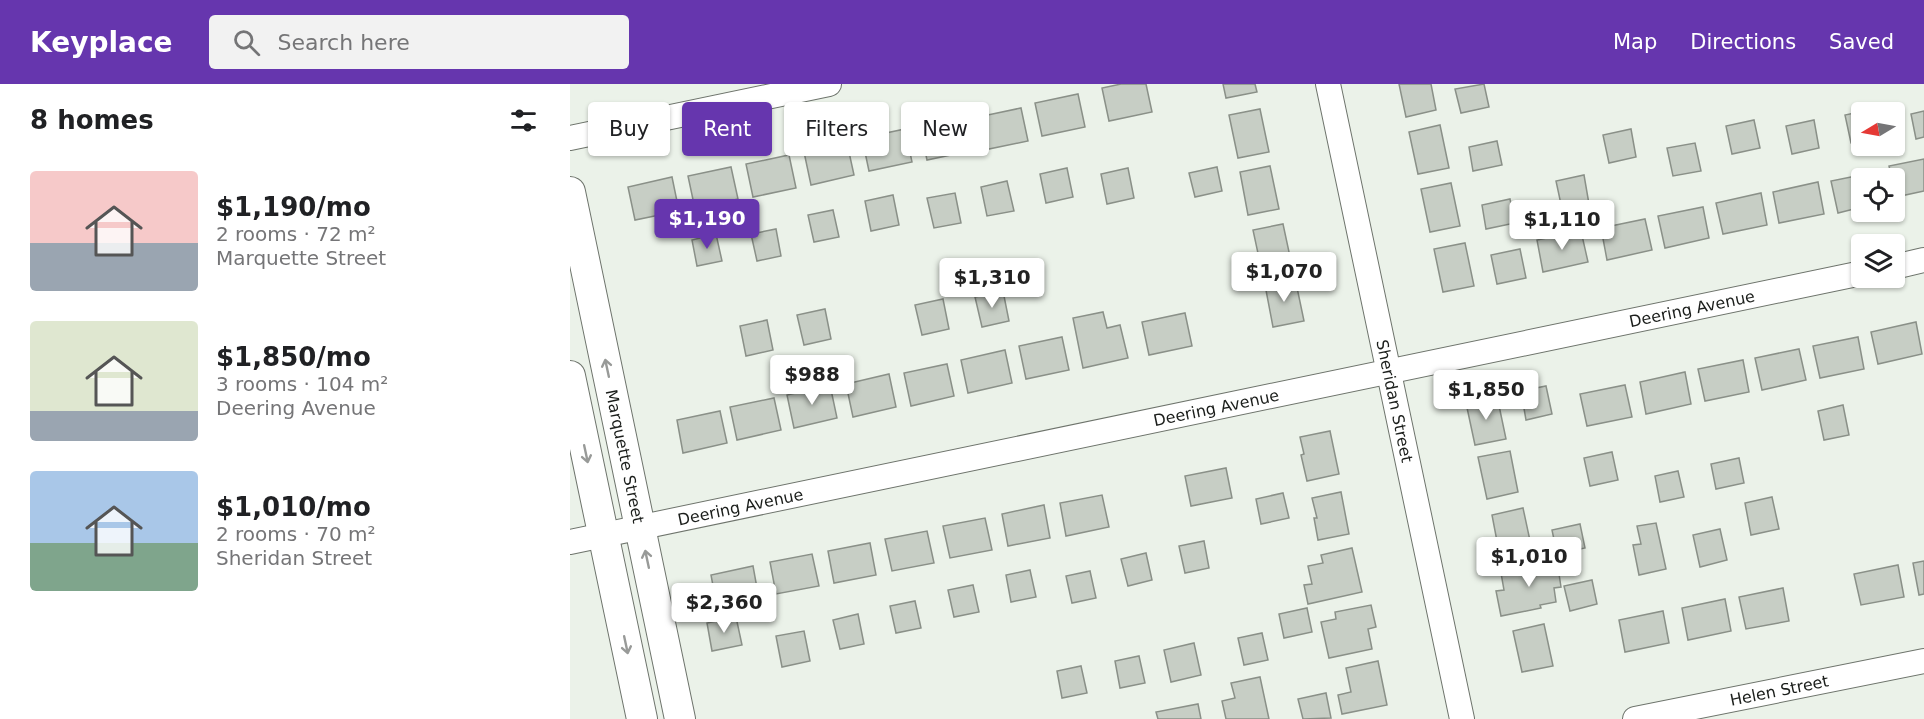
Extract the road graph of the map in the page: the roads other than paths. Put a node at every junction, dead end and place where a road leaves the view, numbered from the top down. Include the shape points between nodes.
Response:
1 (829, 84) edge
2 (1328, 84) edge
3 (570, 138) edge
4 (570, 192) edge
5 (1924, 260) edge
6 (1905, 264) edge
7 (1851, 275) edge
8 (1389, 373) junction
9 (570, 376) edge
10 (640, 528) junction
11 (603, 535) junction
12 (570, 542) edge
13 (1924, 661) edge
14 (642, 719) edge
15 (680, 719) edge
16 (1462, 719) edge
17 (1635, 719) edge

1 - 3 street
2 - 8 street, Sheridan Street
10 -> 4 street, Marquette Street
5 - 6 street
7 - 8 street, Deering Avenue
8 - 10 street, Deering Avenue
8 - 16 street, Sheridan Street
9 -> 11 street
10 - 11 street, Deering Avenue
15 -> 10 street, Marquette Street
11 - 12 street, Deering Avenue
11 -> 14 street
13 - 17 street, Helen Street

